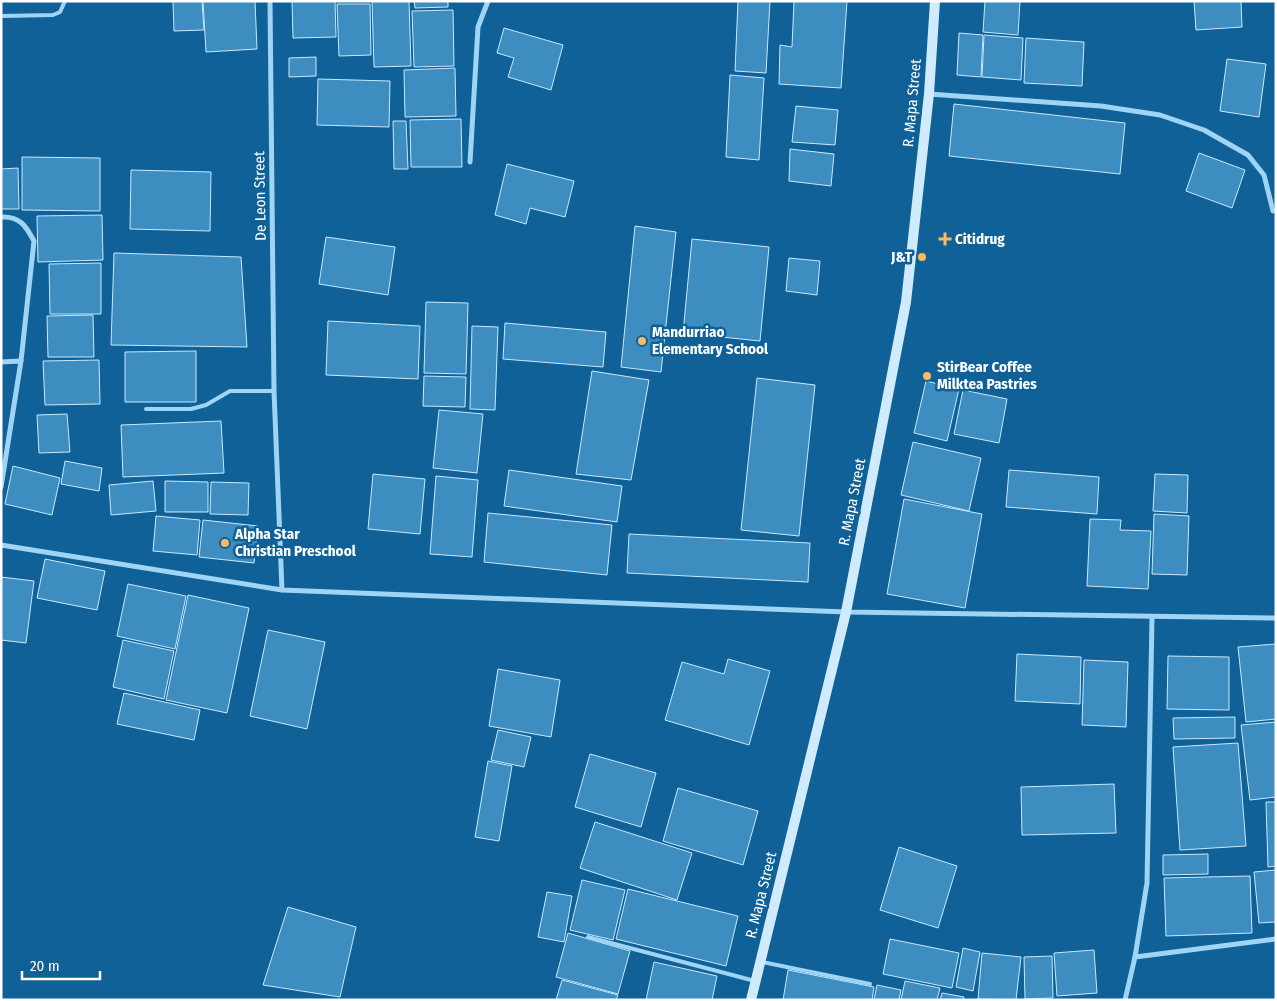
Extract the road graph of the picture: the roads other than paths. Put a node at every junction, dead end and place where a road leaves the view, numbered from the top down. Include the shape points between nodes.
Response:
1 (65, 1) edge
2 (270, 1) edge
3 (488, 1) edge
4 (935, 1) edge
5 (1, 16) edge
6 (929, 94) junction
7 (470, 162) dead end
8 (1273, 210) dead end
9 (1, 217) edge
10 (22, 360) junction
11 (1, 362) edge
12 (274, 390) junction
13 (146, 409) dead end
14 (1, 486) edge
15 (1, 545) edge
16 (282, 590) junction
17 (846, 612) junction
18 (1152, 618) junction
19 (1276, 618) edge
20 (588, 937) dead end
21 (1276, 939) edge
22 (1136, 956) junction
23 (760, 962) junction
24 (755, 981) junction
25 (870, 984) dead end
26 (751, 1000) edge
27 (1125, 1000) edge

1 - 5 lane via 60,12 53,15
2 - 12 street, De Leon Street
3 - 7 street via 478,27
4 - 6 main road, R. Mapa Street
6 - 8 street via 1101,106 1160,115 1204,130 1248,155 1264,175
6 - 17 main road, R. Mapa Street via 906,302
9 - 10 street via 10,216 26,224 34,241
10 - 11 street
10 - 14 street
12 - 13 lane via 230,391 191,410
12 - 16 street, De Leon Street
15 - 16 street
16 - 17 street
17 - 18 street
17 - 23 main road, R. Mapa Street
18 - 19 street
18 - 22 street via 1147,883
20 - 24 lane
21 - 22 street
22 - 27 street
23 - 24 main road, R. Mapa Street
23 - 25 lane
24 - 26 main road, R. Mapa Street

